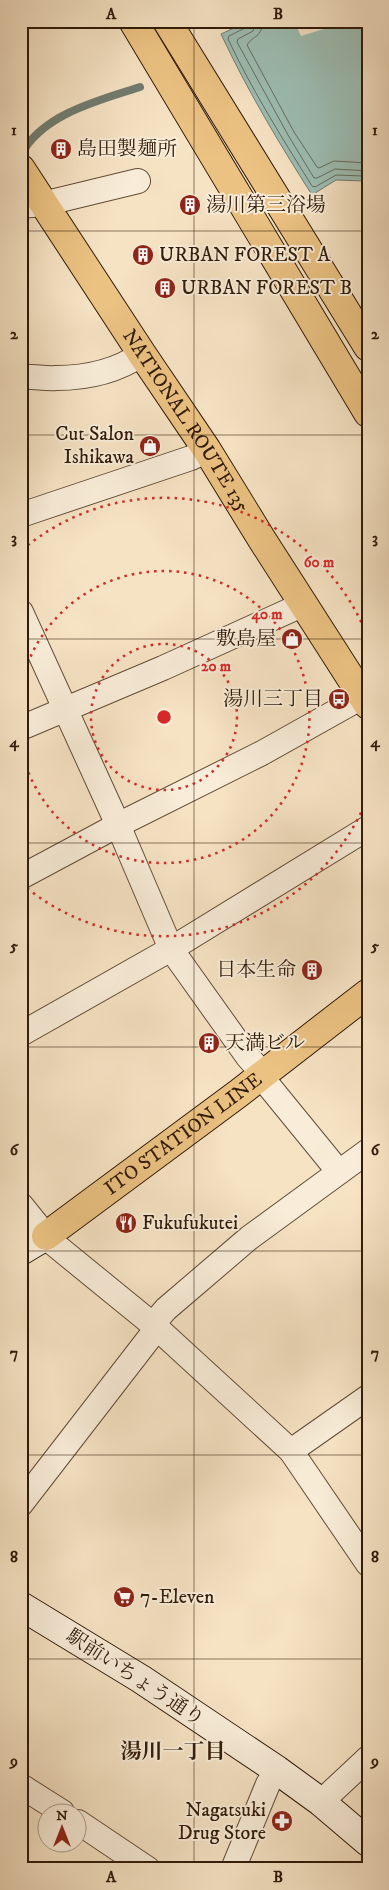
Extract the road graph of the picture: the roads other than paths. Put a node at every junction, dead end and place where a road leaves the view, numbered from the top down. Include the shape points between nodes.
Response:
1 (133, 21) edge
2 (167, 21) edge
3 (24, 174) edge
4 (138, 180) dead end
5 (32, 205) edge
6 (368, 347) edge
7 (142, 354) junction
8 (21, 377) edge
9 (368, 413) edge
10 (207, 450) junction
11 (21, 515) edge
12 (304, 604) junction
13 (21, 612) edge
14 (365, 701) edge
15 (65, 709) junction
16 (21, 728) edge
17 (118, 825) junction
18 (368, 828) edge
19 (21, 877) edge
20 (171, 949) junction
21 (368, 993) edge
22 (21, 1034) edge
23 (263, 1074) junction
24 (368, 1151) edge
25 (339, 1172) junction
26 (21, 1205) edge
27 (46, 1236) junction
28 (21, 1251) edge
29 (155, 1326) junction
30 (368, 1397) edge
31 (291, 1451) junction
32 (21, 1504) edge
33 (359, 1531) edge
34 (368, 1564) edge
35 (21, 1606) edge
36 (368, 1758) edge
37 (277, 1770) junction
38 (21, 1786) edge
39 (46, 1802) edge
40 (322, 1802) junction
41 (88, 1829) edge
42 (368, 1842) edge
43 (148, 1869) edge
44 (234, 1869) edge

1 - 9 main road
2 - 6 main road
3 - 5 main road, NATIONAL ROUTE 135
4 - 5 street
5 - 7 main road, NATIONAL ROUTE 135
7 - 8 street via 130,363 93,375 56,379
7 - 10 main road, NATIONAL ROUTE 135
10 - 11 street
10 - 12 main road, NATIONAL ROUTE 135
12 - 14 main road
12 - 15 street
13 - 15 street
14 - 17 street
15 - 16 street
15 - 17 street
17 - 19 street
17 - 20 street
18 - 20 street
20 - 22 street
20 - 23 street via 248,1058
21 - 23 main road, ITO STATION LINE
23 - 25 street via 268,1085
23 - 27 main road, ITO STATION LINE
24 - 25 street
25 - 29 street via 249,1238 166,1309
26 - 27 street
27 - 28 street
27 - 29 street
29 - 31 street
29 - 32 street
30 - 31 street
31 - 33 street
33 - 34 street
35 - 37 street, 駅前いちょう通り via 141,1679
36 - 40 street
37 - 40 street, 駅前いちょう通り
37 - 44 street via 268,1784
38 - 39 street
40 - 42 street, 駅前いちょう通り
41 - 43 street

